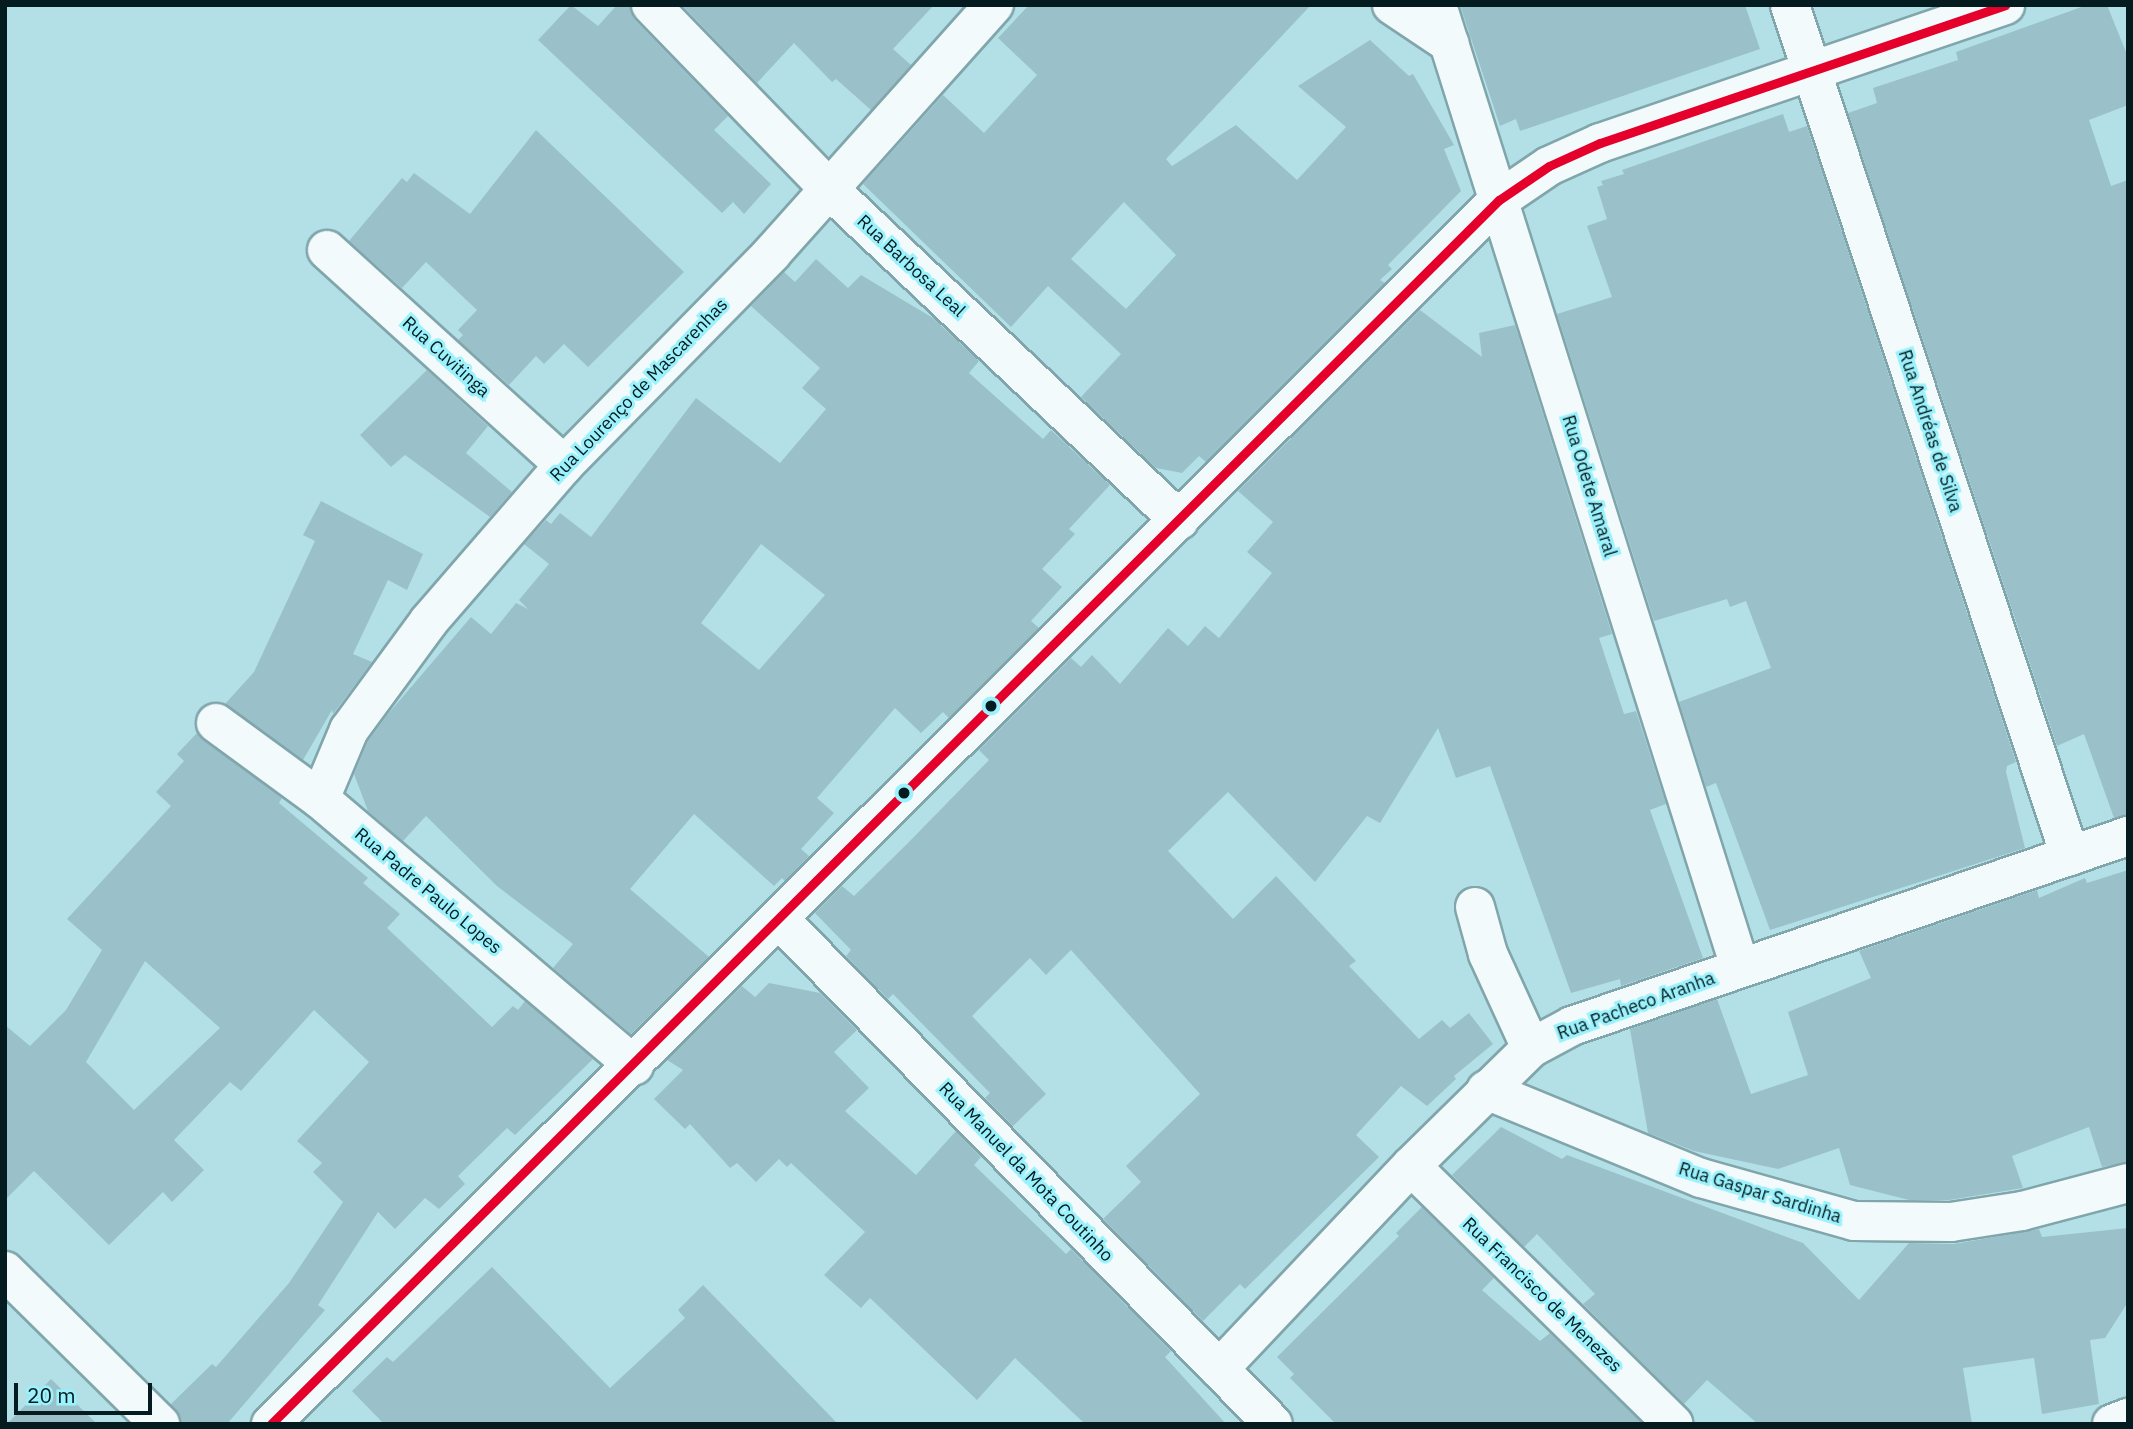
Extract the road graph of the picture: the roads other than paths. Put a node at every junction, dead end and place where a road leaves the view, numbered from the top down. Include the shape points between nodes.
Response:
1 (651, 5) edge
2 (994, 5) edge
3 (1392, 5) edge
4 (1437, 5) edge
5 (1790, 5) edge
6 (2005, 5) edge
7 (1450, 43) junction
8 (1813, 74) junction
9 (829, 189) junction
10 (1499, 200) junction
11 (327, 250) dead end
12 (564, 465) junction
13 (1179, 520) junction
14 (216, 723) dead end
15 (320, 799) junction
16 (2128, 836) edge
17 (2070, 856) junction
18 (1475, 907) dead end
19 (779, 919) junction
20 (1740, 967) junction
21 (1531, 1048) junction
22 (634, 1065) junction
23 (1486, 1090) junction
24 (1410, 1166) junction
25 (2128, 1183) edge
26 (5, 1270) edge
27 (1219, 1369) junction
28 (2128, 1419) edge
29 (160, 1424) edge
30 (271, 1424) edge
31 (1272, 1424) edge
32 (1674, 1424) edge
33 (2112, 1424) edge

1 - 9 street, Rua Barbosa Leal
2 - 9 street, Rua Lourenço de Mascarenhas
3 - 7 street
4 - 7 street, Rua Odete Amaral
5 - 8 street, Rua Andréas de Silva
6 - 8 street
7 - 10 street, Rua Odete Amaral
8 - 10 street via 1600,144 1549,166
8 - 17 street, Rua Andréas de Silva
9 - 12 street, Rua Lourenço de Mascarenhas
9 - 13 street, Rua Barbosa Leal
10 - 13 street
10 - 20 street, Rua Odete Amaral
11 - 12 street, Rua Cuvitinga
12 - 15 street, Rua Lourenço de Mascarenhas via 429,621 349,730
13 - 19 street
14 - 15 street, Rua Padre Paulo Lopes
15 - 22 street, Rua Padre Paulo Lopes
16 - 17 street, Rua Pacheco Aranha
17 - 20 street, Rua Pacheco Aranha
18 - 21 street via 1488,954
19 - 22 street
19 - 27 street, Rua Manuel da Mota Coutinho
20 - 21 street, Rua Pacheco Aranha via 1572,1026
21 - 23 street, Rua Pacheco Aranha
22 - 30 street
23 - 24 street, Rua Pacheco Aranha
23 - 25 street, Rua Gaspar Sardinha via 1701,1178 1854,1221 1951,1222 2022,1212
24 - 27 street, Rua Pacheco Aranha
24 - 32 street, Rua Francisco de Menezes
26 - 29 street
27 - 31 street, Rua Manuel da Mota Coutinho
28 - 33 street

